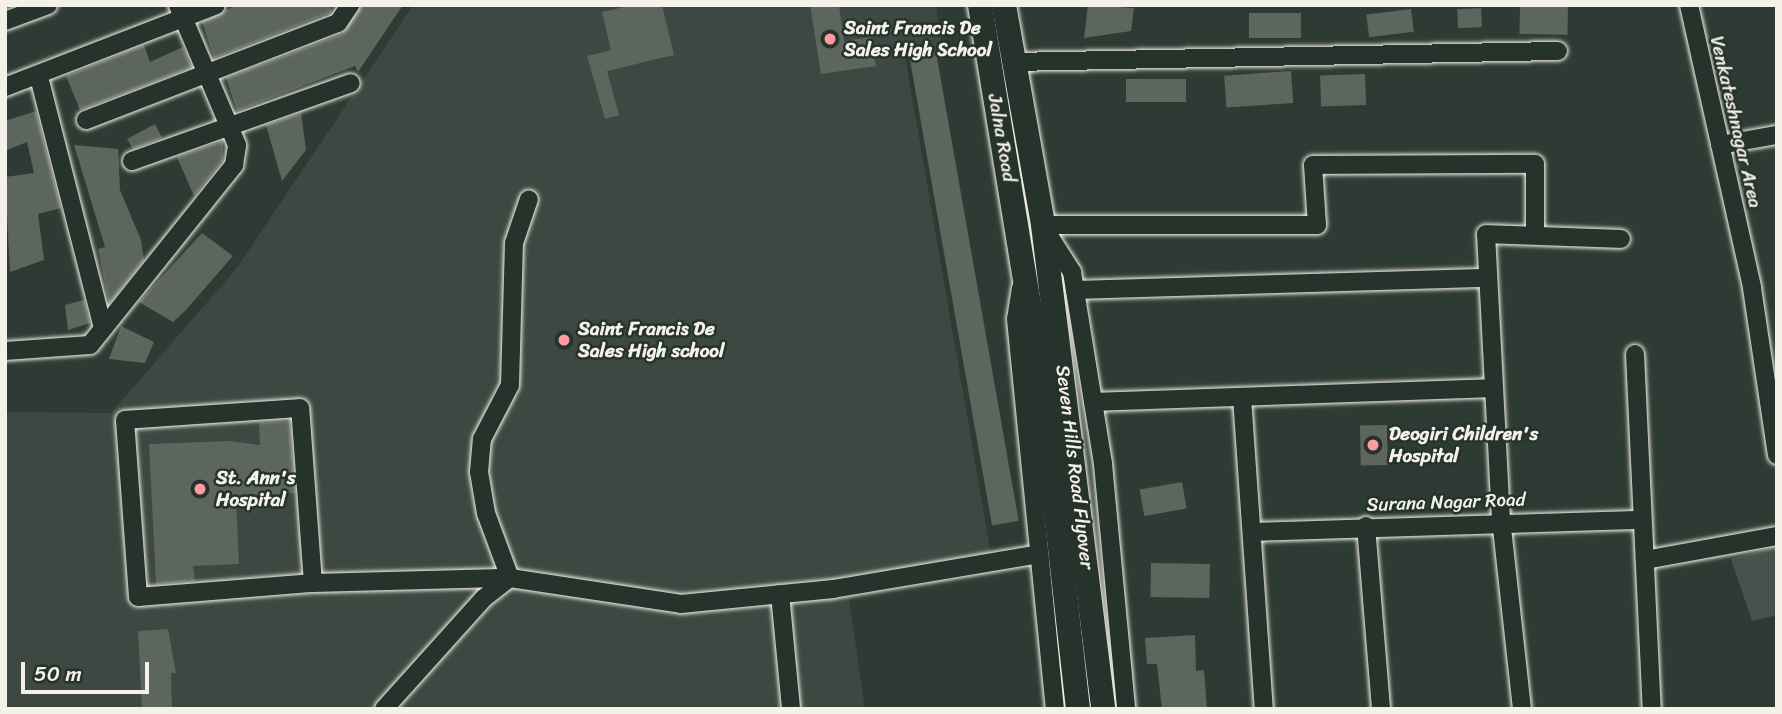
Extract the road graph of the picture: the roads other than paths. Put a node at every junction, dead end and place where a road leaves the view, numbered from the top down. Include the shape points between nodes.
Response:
1 (48, 5) edge
2 (215, 5) edge
3 (350, 5) edge
4 (980, 5) edge
5 (1004, 5) edge
6 (1689, 5) edge
7 (181, 12) edge
8 (5, 21) edge
9 (1558, 51) dead end
10 (1013, 62) junction
11 (206, 72) junction
12 (39, 77) junction
13 (351, 83) dead end
14 (5, 87) edge
15 (86, 120) dead end
16 (229, 127) junction
17 (1777, 135) edge
18 (1720, 145) junction
19 (132, 161) dead end
20 (529, 199) dead end
21 (1043, 225) junction
22 (1535, 235) junction
23 (1621, 239) dead end
24 (1024, 271) junction
25 (1488, 278) junction
26 (1075, 290) junction
27 (103, 328) junction
28 (6, 347) edge
29 (1635, 354) dead end
30 (1494, 388) junction
31 (1242, 397) junction
32 (1093, 402) junction
33 (1777, 455) edge
34 (1501, 520) junction
35 (1643, 520) junction
36 (1366, 526) junction
37 (1252, 532) junction
38 (1777, 536) edge
39 (1040, 554) junction
40 (1644, 560) junction
41 (510, 578) junction
42 (313, 583) junction
43 (780, 594) junction
44 (384, 709) edge
45 (791, 709) edge
46 (1055, 709) edge
47 (1078, 709) edge
48 (1103, 709) edge
49 (1126, 709) edge
50 (1264, 709) edge
51 (1381, 709) edge
52 (1522, 709) edge
53 (1652, 709) edge

1 - 8 street
2 - 7 street
3 - 11 street via 338,23
4 - 24 highway, Jalna Road
5 - 10 highway, Jalna Road
6 - 18 street, Venkateshnagar Area
7 - 11 street
7 - 12 street
9 - 10 street
10 - 21 highway, Jalna Road
11 - 15 street
11 - 16 street
12 - 14 street
12 - 27 street
13 - 16 street
16 - 19 street
16 - 27 street via 237,145 234,164
17 - 18 street
18 - 33 street, Venkateshnagar Area via 1752,288
20 - 41 street via 514,243 510,385 482,439 479,472 486,513
21 - 22 street via 1317,225 1313,165 1535,164
21 - 26 street via 1072,272
21 - 48 highway, Seven Hills Road Flyover
22 - 23 street
22 - 25 street via 1486,234
24 - 39 street via 1016,318
24 - 47 highway, Seven Hills Road Flyover
25 - 26 street
25 - 30 street
26 - 32 street
27 - 28 street via 90,345
29 - 35 street
30 - 31 street
30 - 34 street
31 - 32 street
31 - 37 street
32 - 49 street
34 - 35 street, Surana Nagar Road
34 - 36 street, Surana Nagar Road
34 - 52 street
35 - 40 street
36 - 37 street, Surana Nagar Road
36 - 51 street
37 - 50 street
38 - 40 street
39 - 43 street
39 - 46 street
40 - 53 street
41 - 42 street
41 - 43 street via 681,604
41 - 44 street via 484,598
42 - 42 street via 300,408 125,420 138,597
43 - 45 street

